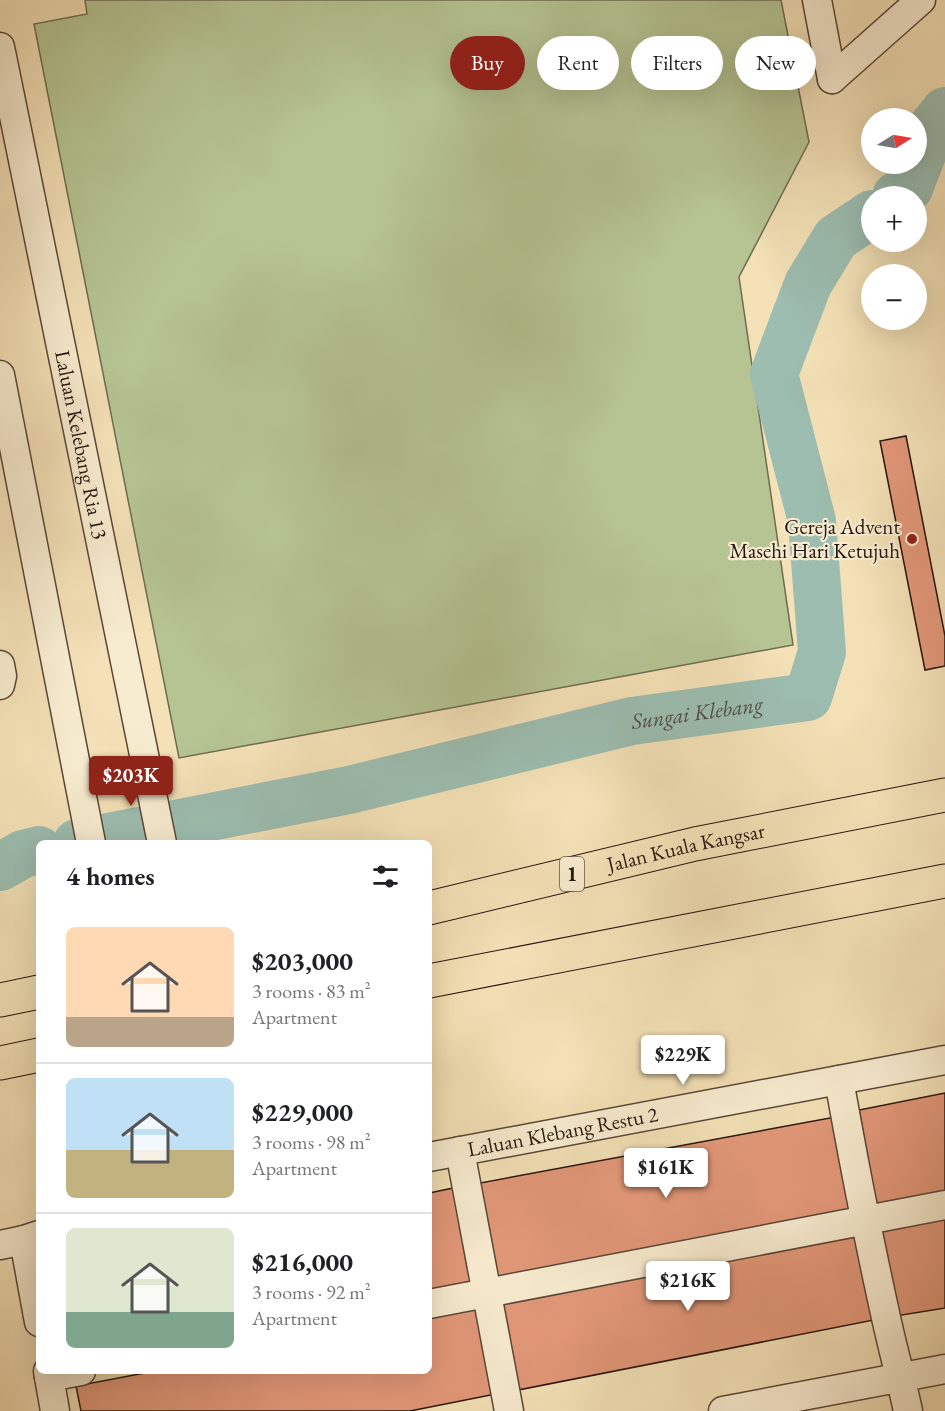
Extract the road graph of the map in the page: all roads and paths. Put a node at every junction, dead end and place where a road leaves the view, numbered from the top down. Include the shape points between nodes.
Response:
1 (817, 0) edge
2 (921, 0) edge
3 (0, 47) edge
4 (0, 375) edge
5 (0, 665) edge
6 (0, 685) edge
7 (945, 795) edge
8 (90, 840) edge
9 (161, 840) edge
10 (945, 881) edge
11 (432, 907) edge
12 (432, 980) edge
13 (36, 1056) edge
14 (945, 1060) edge
15 (0, 1063) edge
16 (839, 1080) junction
17 (460, 1151) junction
18 (432, 1156) edge
19 (945, 1205) edge
20 (865, 1220) junction
21 (21, 1240) edge
22 (487, 1293) junction
23 (432, 1303) edge
24 (36, 1308) edge
25 (945, 1369) edge
26 (49, 1374) edge
27 (901, 1377) junction
28 (55, 1411) edge
29 (508, 1411) edge
30 (723, 1411) edge
31 (908, 1411) edge

1 - 2 street via 832,79
3 - 9 street, Laluan Kelebang Ria 13
4 - 8 street
5 - 6 street
7 - 11 highway, Jalan Kuala Kangsar / 1 via 695,844
10 - 12 highway
13 - 15 highway
14 - 16 street, Laluan Klebang Restu 2
16 - 17 street, Laluan Klebang Restu 2
16 - 20 street
17 - 18 street, Laluan Klebang Restu 2
17 - 22 street
19 - 20 street
20 - 22 street
20 - 27 street
21 - 24 street
22 - 23 street
22 - 29 street
25 - 27 street
26 - 28 street
27 - 30 street
27 - 31 street

